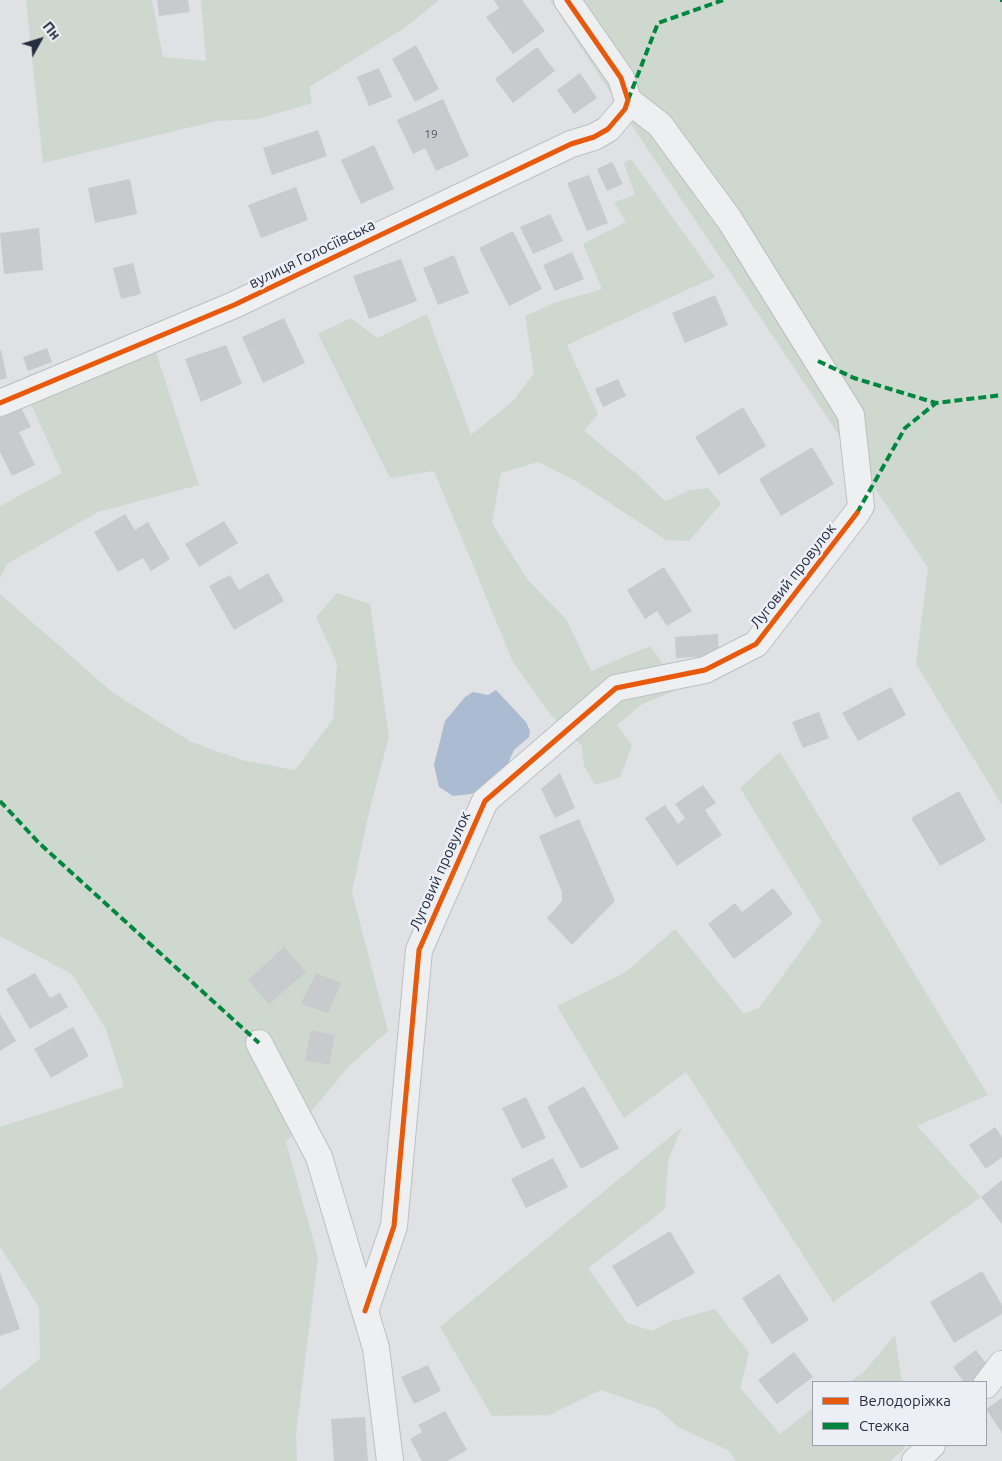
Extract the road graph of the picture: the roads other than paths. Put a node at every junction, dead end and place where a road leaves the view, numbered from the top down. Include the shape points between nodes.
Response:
1 (567, 0) edge
2 (626, 105) junction
3 (0, 404) edge
4 (259, 1043) dead end
5 (365, 1311) junction
6 (1002, 1364) edge
7 (987, 1384) edge
8 (931, 1446) edge
9 (390, 1461) edge
10 (915, 1461) edge

1 - 2 street via 621,78
2 - 3 street, вулиця Голосіївська via 608,129 594,137 570,144 234,305
2 - 5 street, Луговий провулок via 660,125 729,219 851,415 859,510 756,644 705,670 616,688 485,801 419,950 394,1226
4 - 5 street via 319,1157
5 - 9 street via 376,1348
6 - 7 street
8 - 10 street

